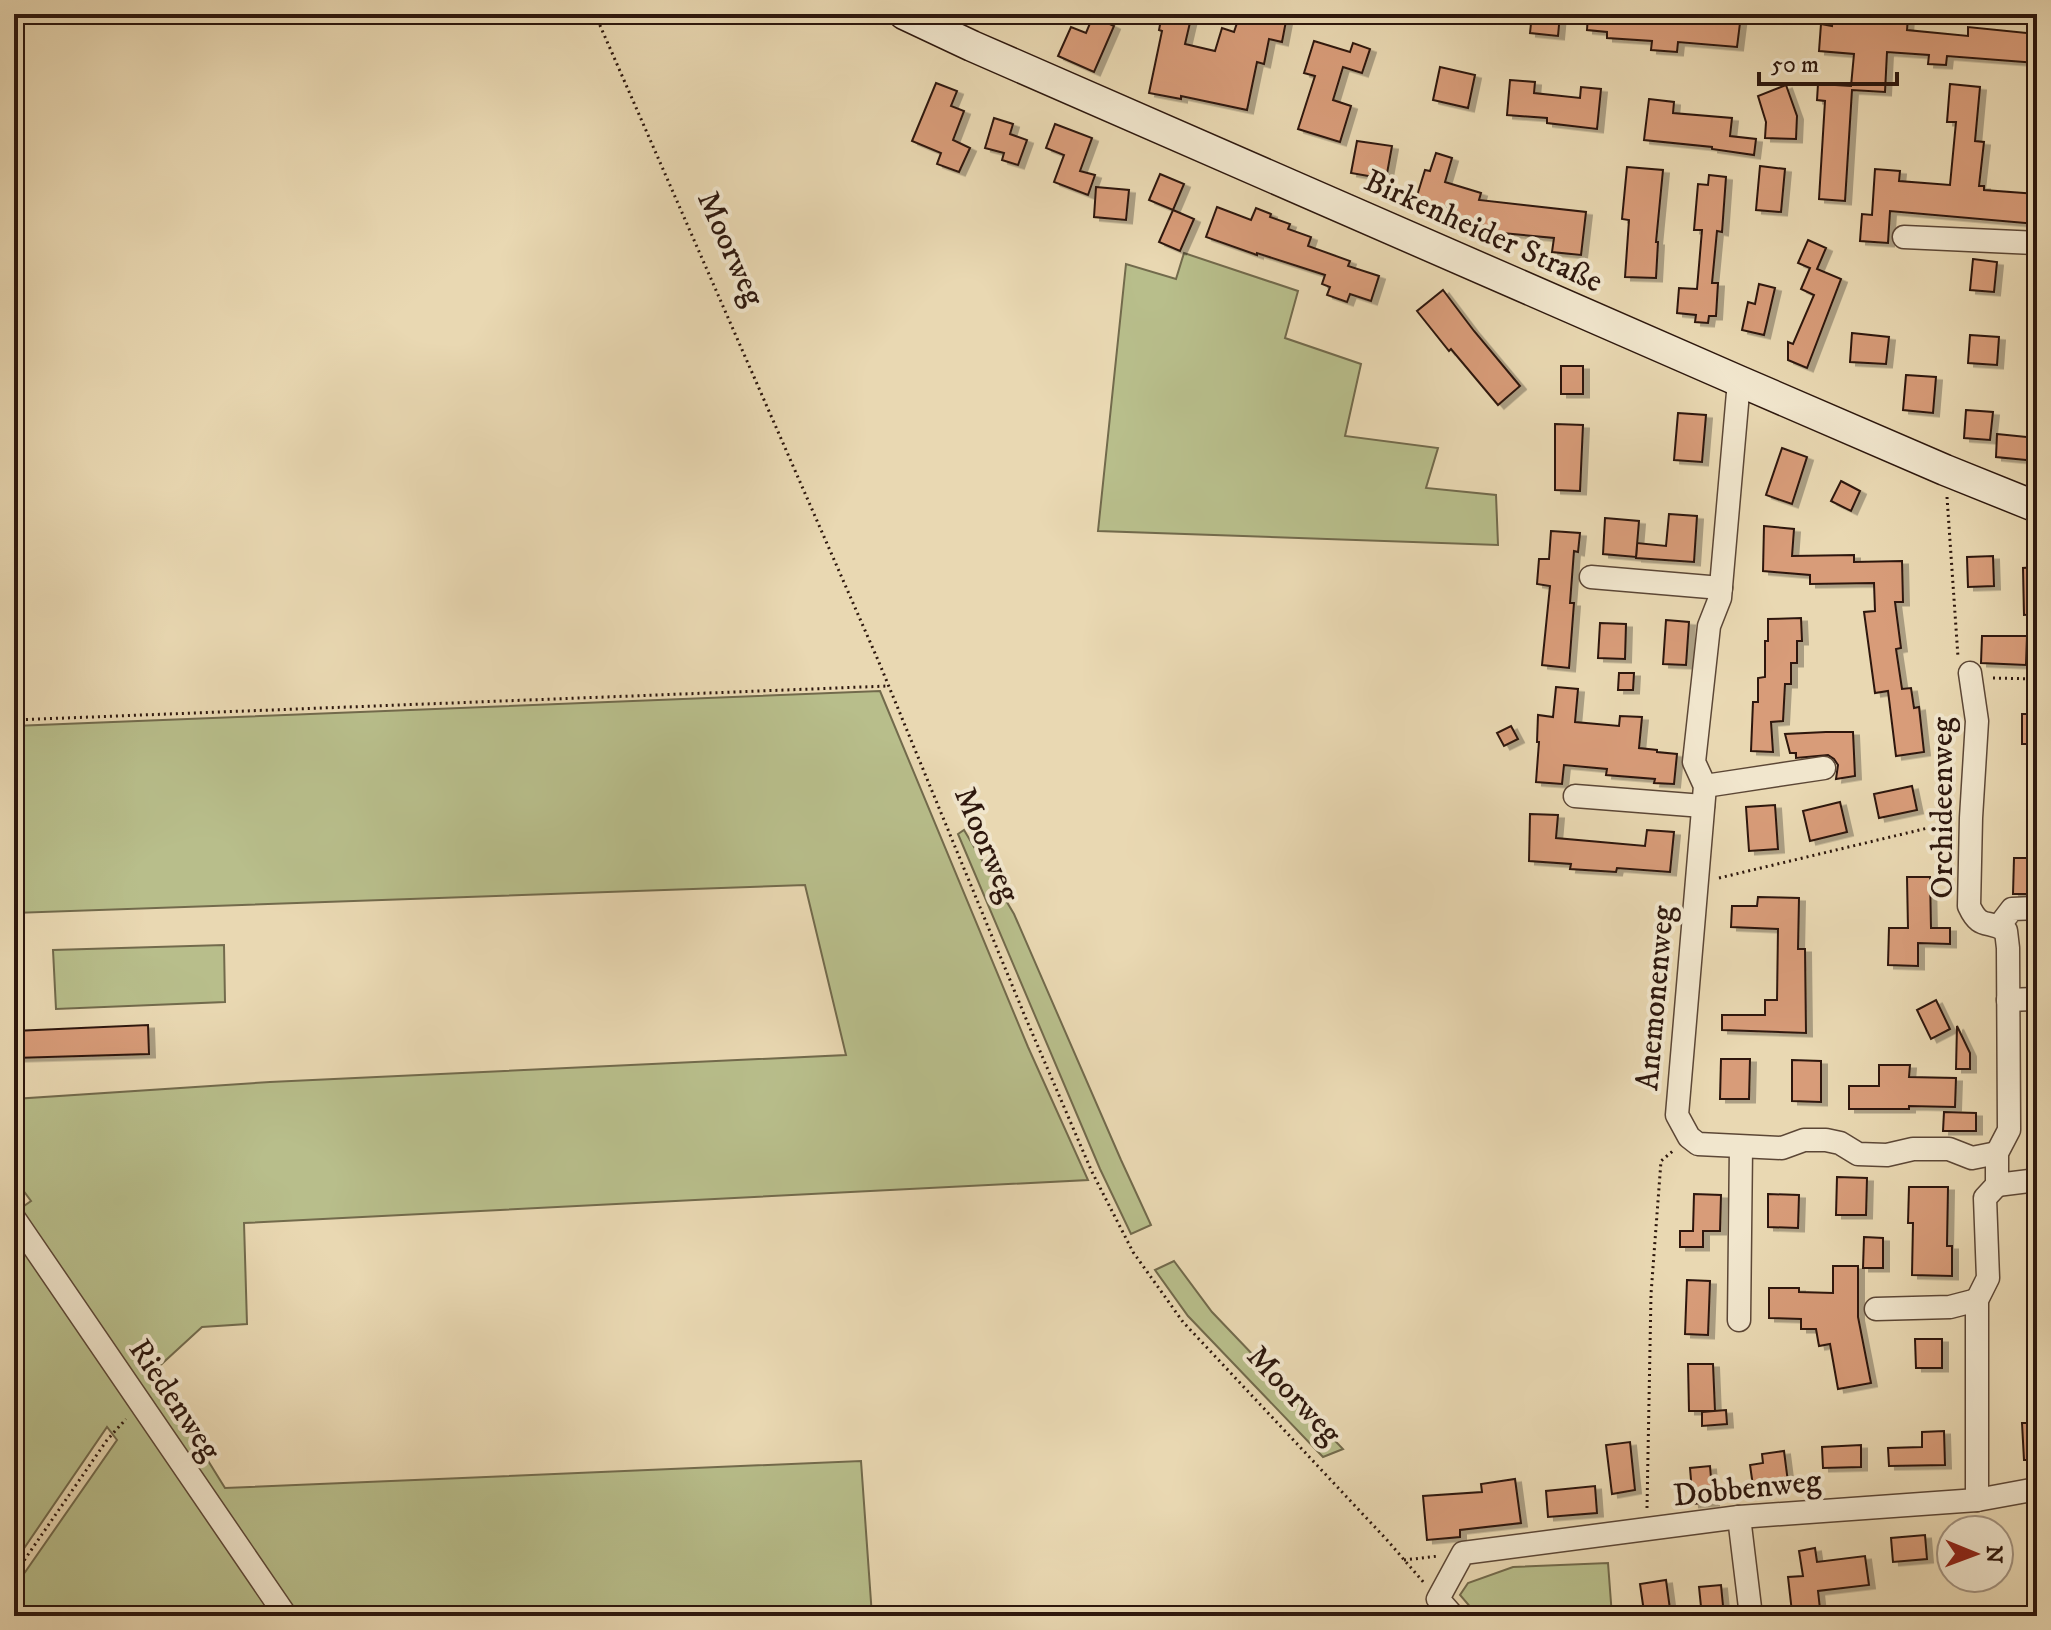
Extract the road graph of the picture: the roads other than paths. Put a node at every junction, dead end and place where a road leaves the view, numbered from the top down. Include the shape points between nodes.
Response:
1 (904, 14) edge
2 (1904, 237) dead end
3 (2037, 243) edge
4 (1739, 381) junction
5 (2037, 507) edge
6 (1591, 577) dead end
7 (1721, 588) junction
8 (1970, 676) road end
9 (1824, 768) dead end
10 (1575, 796) dead end
11 (1704, 796) junction
12 (2037, 908) edge
13 (1999, 926) junction
14 (2037, 999) edge
15 (2008, 1000) junction
16 (1741, 1147) junction
17 (1997, 1153) junction
18 (2037, 1180) edge
19 (1997, 1185) junction
20 (14, 1218) edge
21 (1977, 1300) junction
22 (1876, 1309) dead end
23 (1739, 1320) dead end
24 (2037, 1489) edge
25 (1977, 1500) junction
26 (1739, 1517) junction
27 (1445, 1608) edge
28 (286, 1616) edge
29 (1751, 1616) edge

1 - 4 street, Birkenheider Straße
2 - 3 street
4 - 5 street, Birkenheider Straße
4 - 7 street, Anemonenweg
6 - 7 street
7 - 11 street, Anemonenweg via 1709,626 1694,762
8 - 13 street, Orchideenweg via 1977,721 1969,906 1974,918
9 - 11 street
10 - 11 street
11 - 16 street, Anemonenweg via 1677,1115 1698,1144
12 - 13 street, Orchideenweg via 2012,909
13 - 15 street, Orchideenweg via 2006,931
14 - 15 street
15 - 17 street, Orchideenweg via 2009,1130
16 - 17 street via 1782,1148 1826,1140 1858,1154 1949,1149 1972,1158
16 - 23 street
17 - 19 street, Orchideenweg
18 - 19 street
19 - 21 street, Orchideenweg via 1985,1198 1988,1278
20 - 28 street, Riedenweg
21 - 22 street via 1950,1307
21 - 25 street, Orchideenweg
24 - 25 street, Dobbenweg
25 - 26 street, Dobbenweg
26 - 27 street, Dobbenweg via 1463,1553
26 - 29 street

